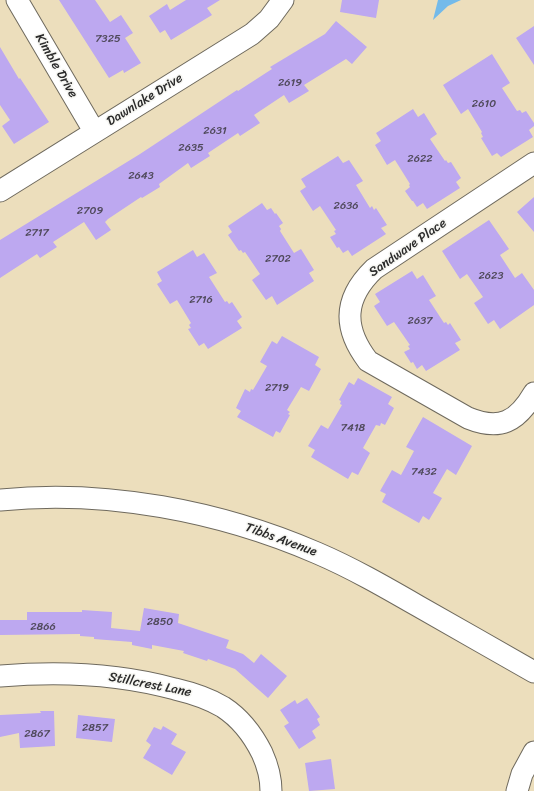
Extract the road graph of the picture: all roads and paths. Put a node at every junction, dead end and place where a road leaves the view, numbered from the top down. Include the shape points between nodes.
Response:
1 (17, 0) edge
2 (283, 0) edge
3 (94, 131) junction
4 (534, 163) edge
5 (0, 191) edge
6 (534, 393) edge
7 (0, 500) edge
8 (534, 672) edge
9 (0, 676) edge
10 (534, 752) edge
11 (271, 791) edge
12 (517, 791) edge

1 - 3 street, Kimble Drive
2 - 3 street, Dawnlake Drive via 269,19 252,34
3 - 5 street, Dawnlake Drive
4 - 6 street, Sandwave Place via 374,269 353,296 349,310 350,328 357,347 368,361 468,418 483,424 504,424 515,418
7 - 8 street, Tibbs Avenue via 47,498 116,501 177,510 249,527 295,543 358,572
9 - 11 street, Stillcrest Lane via 44,673 110,676 200,695 218,704 236,718 256,741 267,765
10 - 12 street via 522,774

